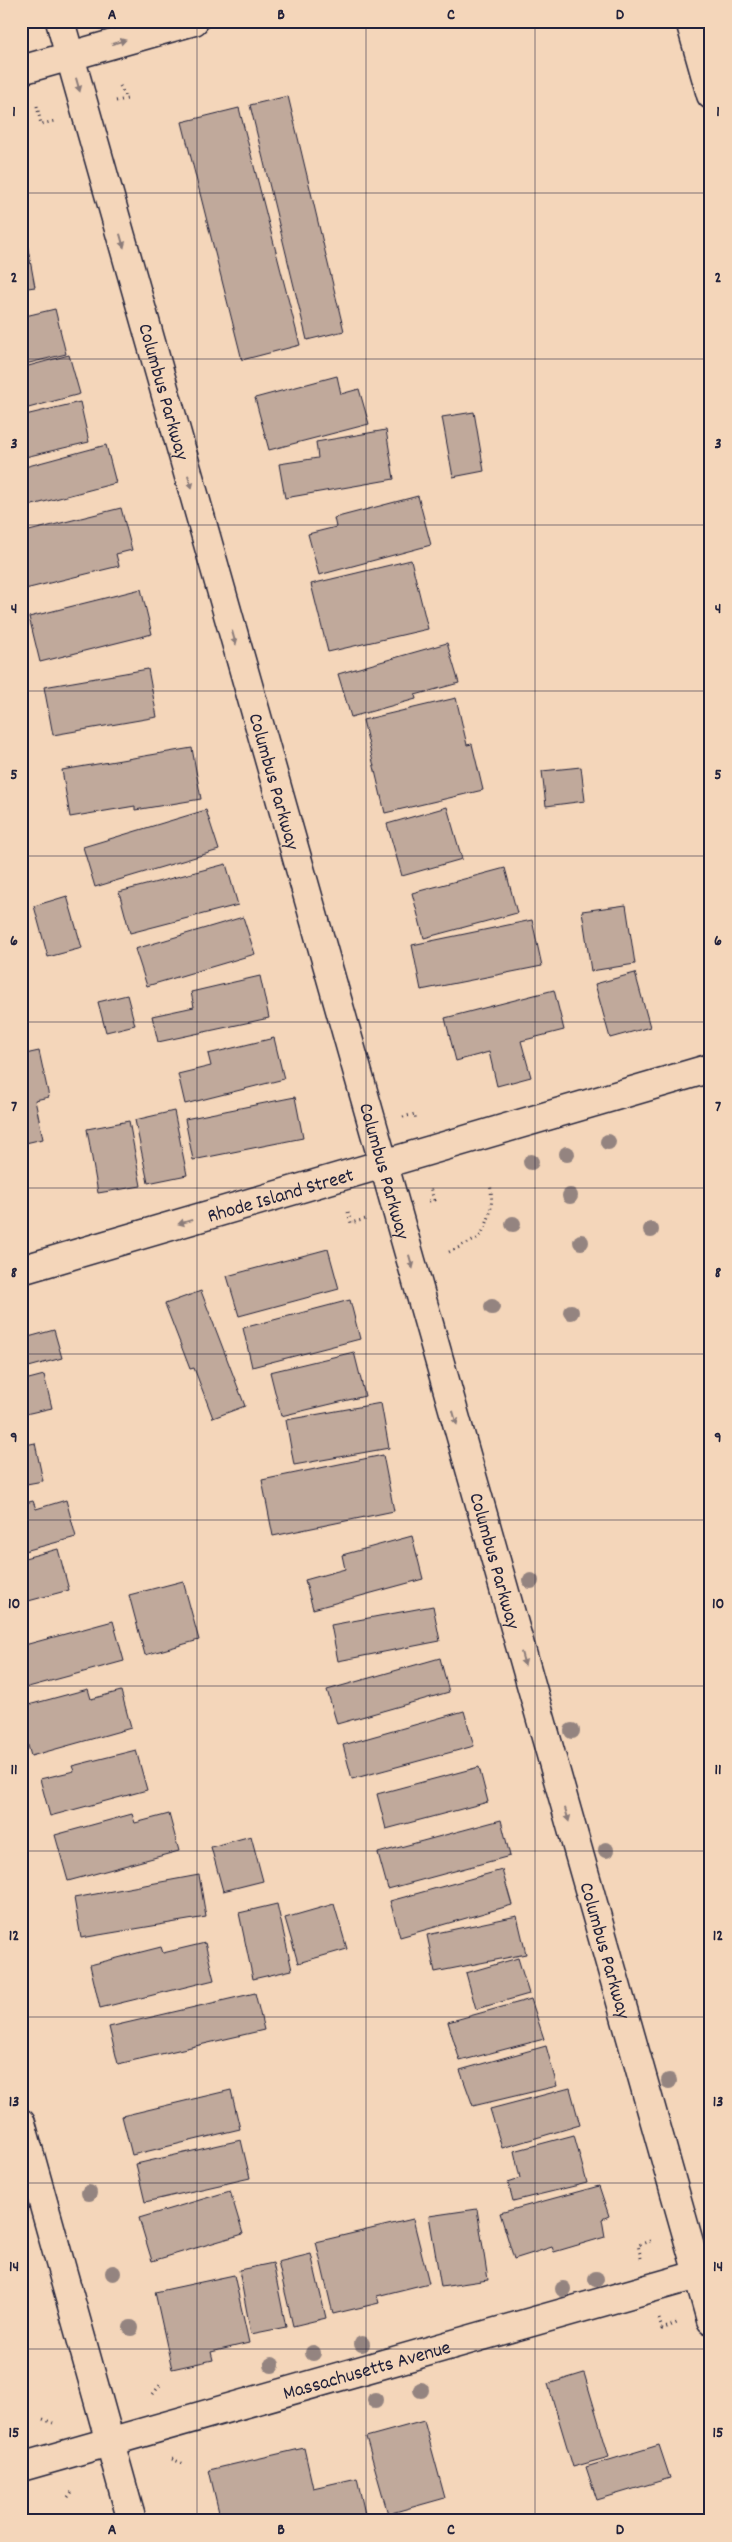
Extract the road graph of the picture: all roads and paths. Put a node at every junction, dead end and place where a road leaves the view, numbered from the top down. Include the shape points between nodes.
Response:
1 (60, 21) edge
2 (194, 21) edge
3 (690, 21) edge
4 (70, 56) junction
5 (21, 70) edge
6 (119, 84) dead end
7 (711, 95) edge
8 (127, 99) dead end
9 (37, 106) dead end
10 (58, 120) dead end
11 (711, 1068) edge
12 (383, 1164) junction
13 (490, 1184) dead end
14 (430, 1187) dead end
15 (434, 1200) dead end
16 (348, 1212) dead end
17 (366, 1219) dead end
18 (449, 1252) dead end
19 (21, 1270) edge
20 (21, 2123) edge
21 (653, 2240) dead end
22 (638, 2245) dead end
23 (704, 2273) edge
24 (658, 2316) dead end
25 (711, 2320) edge
26 (678, 2323) dead end
27 (160, 2384) dead end
28 (153, 2395) dead end
29 (43, 2419) dead end
30 (56, 2424) dead end
31 (110, 2441) junction
32 (172, 2459) dead end
33 (184, 2464) dead end
34 (21, 2467) edge
35 (74, 2489) dead end
36 (68, 2497) dead end
37 (132, 2521) edge

1 - 4 street, Columbus Parkway
4 -> 2 street
3 - 7 street
4 - 5 street
4 -> 12 street, Columbus Parkway
6 - 8 path
9 - 10 path via 41,124
11 - 12 street, Rhode Island Street
12 -> 19 street, Rhode Island Street
12 -> 23 street, Columbus Parkway
13 - 18 path via 491,1214 479,1238
14 - 15 path
16 - 17 path via 351,1223
20 - 31 street
21 - 22 path
23 - 25 street, Columbus Parkway
23 - 31 street, Massachusetts Avenue
24 - 26 path via 662,2329
27 - 28 path
29 - 30 path
31 - 34 street, Massachusetts Avenue
31 - 37 street
32 - 33 path
35 - 36 path

